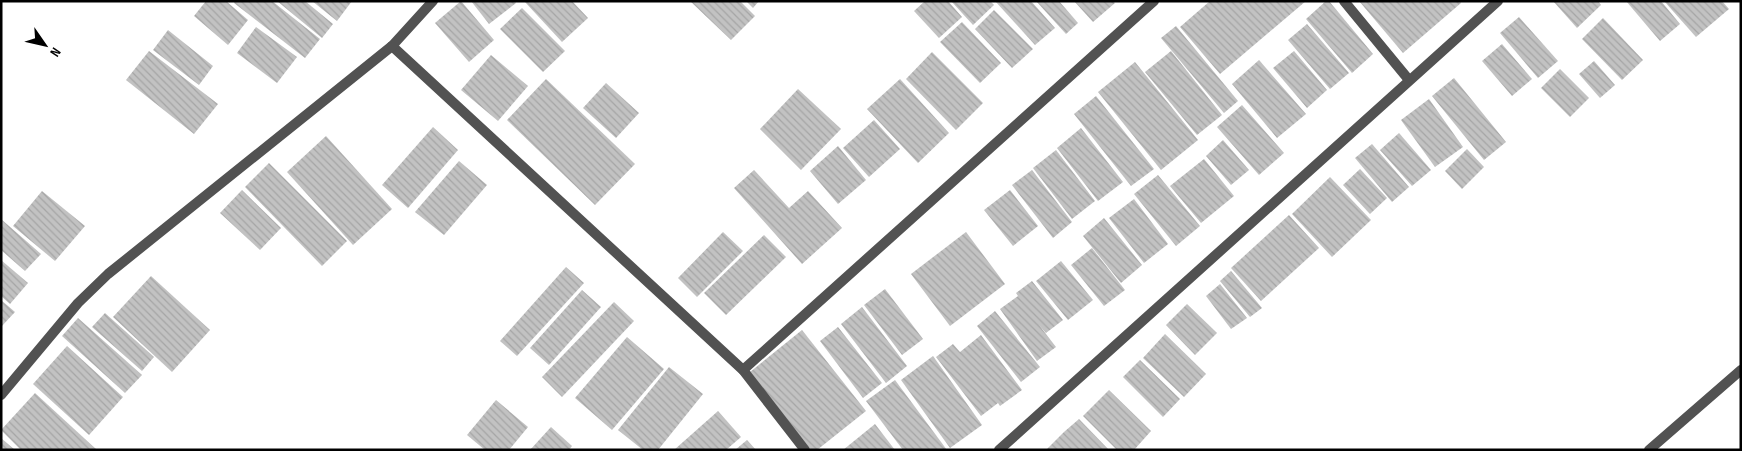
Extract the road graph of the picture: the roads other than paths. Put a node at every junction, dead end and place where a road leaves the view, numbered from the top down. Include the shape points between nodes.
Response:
1 (434, 1) edge
2 (1154, 1) edge
3 (1344, 1) edge
4 (1498, 1) edge
5 (392, 46) junction
6 (1409, 80) junction
7 (743, 370) junction
8 (1741, 370) edge
9 (1, 395) edge
10 (805, 450) edge
11 (999, 450) edge
12 (1649, 450) edge

1 - 5 street
2 - 7 street
3 - 6 street
4 - 6 street
5 - 7 street
5 - 9 street via 108,274 78,303
6 - 11 street
7 - 10 street
8 - 12 street

